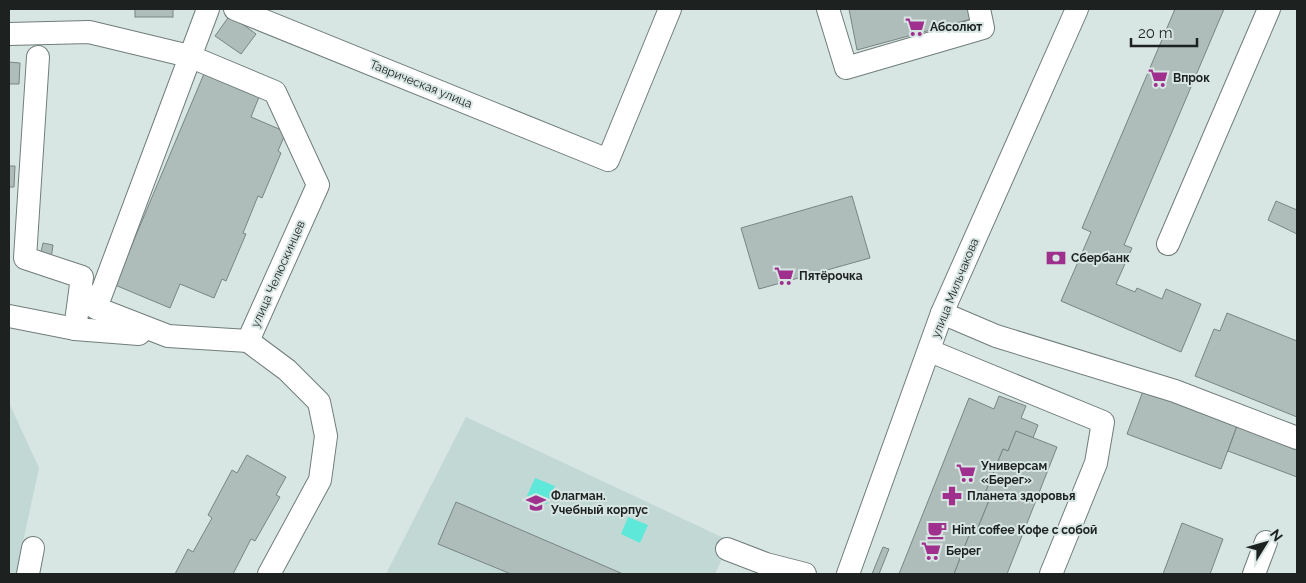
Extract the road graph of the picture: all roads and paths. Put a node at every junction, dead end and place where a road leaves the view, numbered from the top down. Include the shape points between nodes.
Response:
1 (208, 9) edge
2 (235, 9) edge
3 (670, 9) edge
4 (828, 9) edge
5 (979, 9) edge
6 (1077, 9) edge
7 (1269, 9) edge
8 (9, 34) edge
9 (189, 56) junction
10 (38, 57) dead end
11 (1168, 244) dead end
12 (82, 277) junction
13 (96, 308) junction
14 (942, 313) junction
15 (9, 316) edge
16 (75, 329) junction
17 (168, 336) junction
18 (248, 341) junction
19 (930, 351) junction
20 (1297, 438) edge
21 (1266, 542) dead end
22 (32, 548) dead end
23 (727, 549) dead end
24 (28, 574) edge
25 (269, 574) edge
26 (805, 574) edge
27 (848, 574) edge
28 (1050, 574) edge
29 (1254, 574) edge

1 - 9 street
2 - 3 street, Таврическая улица via 608,160
4 - 5 street via 846,68 983,28
6 - 14 street, улица Мильчакова
7 - 11 street
8 - 9 street, улица Челюскинцев via 89,32
9 - 13 street
9 - 18 street, улица Челюскинцев via 275,92 318,185
10 - 12 street via 25,258
12 - 13 street
12 - 16 street
13 - 17 street
14 - 19 street, улица Мильчакова
14 - 20 street via 996,336 1175,391
15 - 16 street
16 - 17 street
17 - 18 street
18 - 25 street, улица Челюскинцев via 287,370 319,402 326,436 320,480
19 - 27 street, улица Мильчакова
19 - 28 street via 1103,422 1096,462
21 - 29 street
22 - 24 street
23 - 26 street

